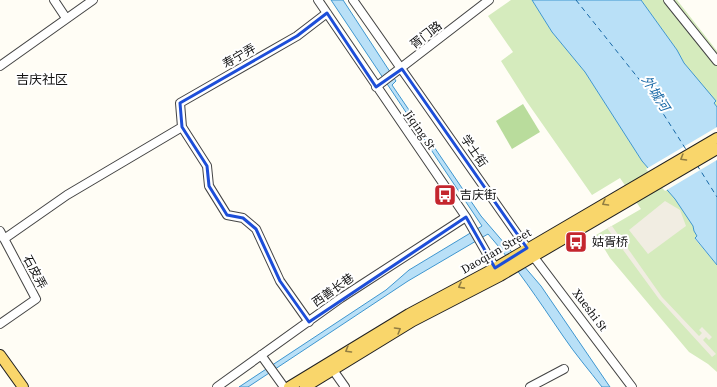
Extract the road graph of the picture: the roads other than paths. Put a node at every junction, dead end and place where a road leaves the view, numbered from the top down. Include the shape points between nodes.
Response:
1 (54, 0) edge
2 (93, 0) edge
3 (318, 0) edge
4 (353, 0) edge
5 (489, 0) edge
6 (668, 0) edge
7 (327, 13) junction
8 (66, 18) junction
9 (717, 61) edge
10 (0, 66) edge
11 (398, 71) junction
12 (378, 86) junction
13 (182, 127) junction
14 (717, 138) edge
15 (717, 149) edge
16 (641, 188) junction
17 (466, 216) junction
18 (2, 235) edge
19 (524, 254) junction
20 (534, 256) junction
21 (498, 272) junction
22 (309, 322) junction
23 (0, 324) edge
24 (0, 355) edge
25 (260, 355) junction
26 (564, 369) dead end
27 (333, 370) junction
28 (23, 387) edge
29 (217, 387) edge
30 (284, 387) edge
31 (289, 387) edge
32 (304, 387) edge
33 (345, 387) edge
34 (530, 387) edge
35 (632, 387) edge

1 - 8 street
2 - 8 street
3 - 7 street, Jiqing St
4 - 11 street, 学士街
5 - 11 street, 胥门路
6 - 9 street
7 - 12 street, Jiqing St
7 - 13 street, 寿宁弄 via 297,36 180,103
8 - 10 street
11 - 12 street, 胥门路
11 - 19 street, 学士街
12 - 17 street, Jiqing St
13 - 18 street
13 - 22 street via 208,166 209,186 227,215 243,218 256,229 280,281
14 -> 16 main road, Daoqian Street
15 - 16 main road, Daoqian Street
16 -> 19 main road, Daoqian Street
16 - 20 main road, Daoqian Street
17 - 21 street, Jiqing St
17 - 22 street, 西善长巷
18 - 23 street, 石皮弄 via 36,299
19 - 20 main road, Daoqian Street
19 - 21 main road, Daoqian Street
20 - 35 street, Xueshi St
27 -> 21 main road, Daoqian Street
21 -> 31 main road, Daoqian Street via 409,314
22 - 25 street, 西善长巷
24 - 28 main road
25 - 29 street, 西善长巷
25 - 30 street
26 - 34 street
27 - 32 main road, Daoqian Street
27 - 33 street

